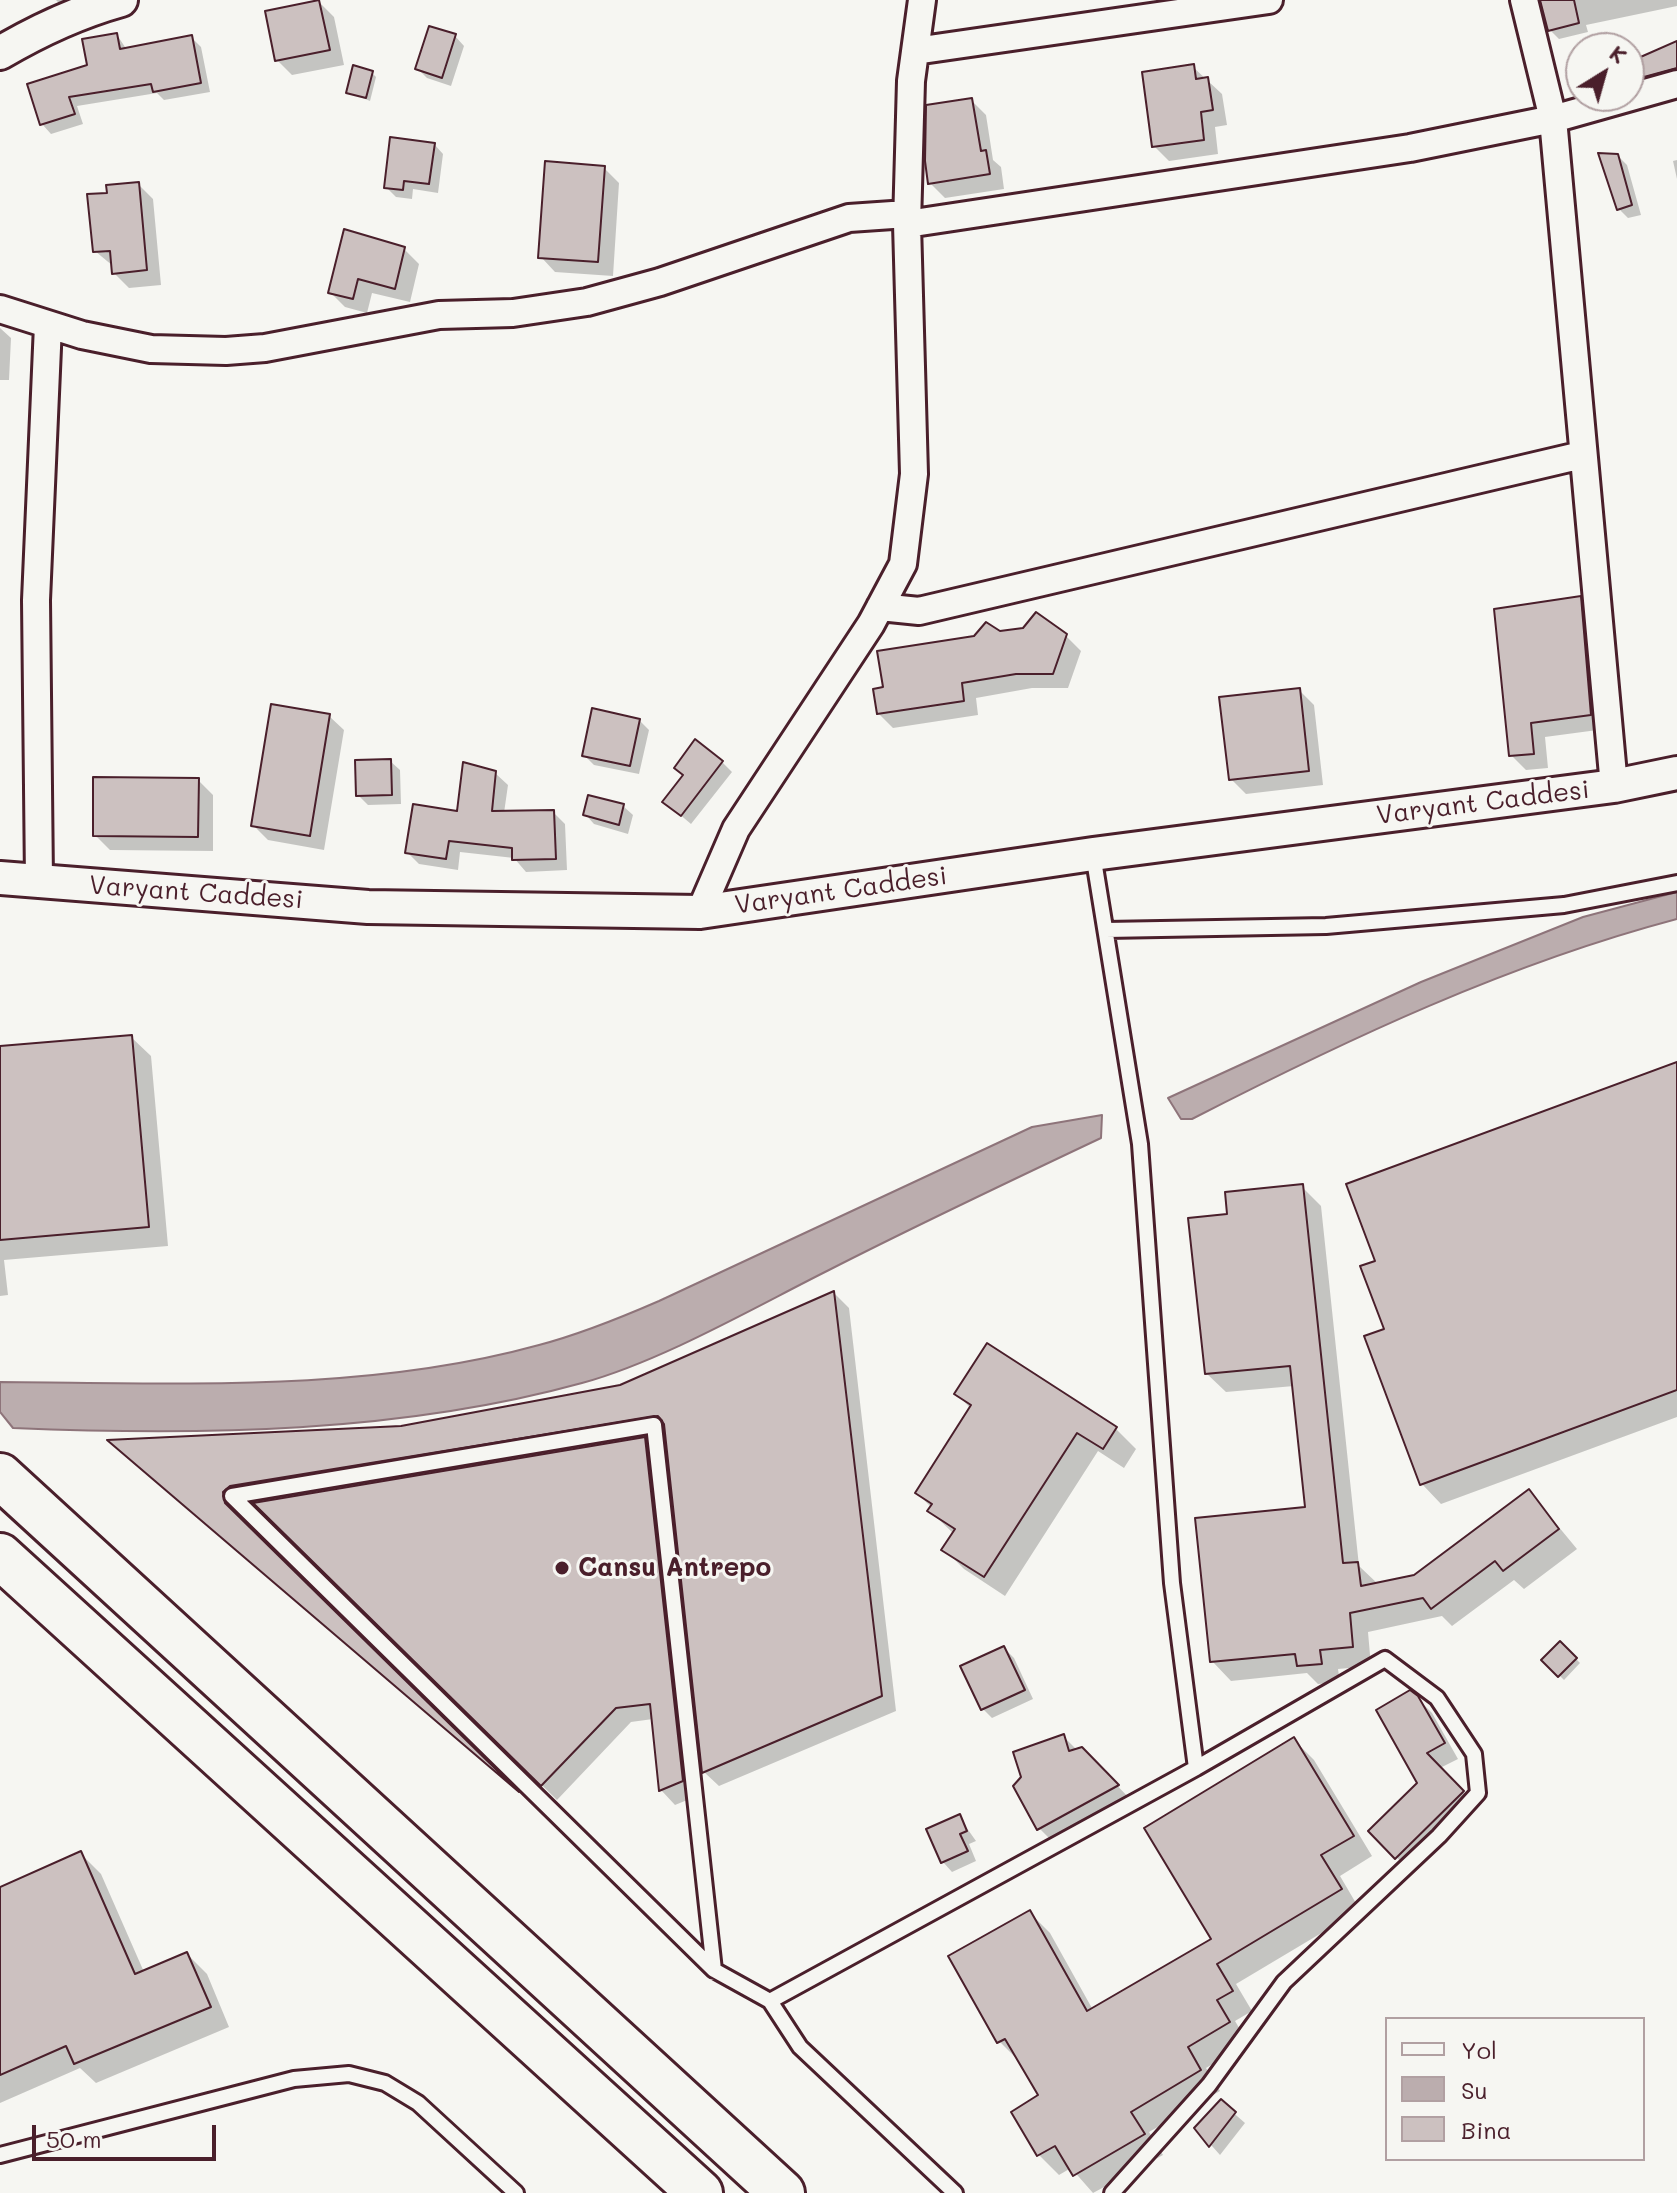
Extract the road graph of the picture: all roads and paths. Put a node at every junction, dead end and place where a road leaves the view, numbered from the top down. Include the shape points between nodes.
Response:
1 (121, 0) edge
2 (922, 0) edge
3 (1269, 0) edge
4 (1524, 0) edge
5 (915, 51) junction
6 (0, 53) edge
7 (1677, 84) edge
8 (1553, 119) junction
9 (907, 219) junction
10 (0, 309) edge
11 (48, 325) junction
12 (1582, 455) junction
13 (880, 607) junction
14 (1677, 773) edge
15 (1614, 786) junction
16 (1093, 854) junction
17 (0, 878) edge
18 (39, 881) junction
19 (1677, 883) edge
20 (700, 912) junction
21 (1106, 930) junction
22 (0, 1476) edge
23 (0, 1556) edge
24 (1196, 1768) junction
25 (714, 1970) junction
26 (770, 2001) junction
27 (0, 2155) edge
28 (516, 2193) edge
29 (700, 2193) edge
30 (782, 2193) edge
31 (955, 2193) edge
32 (1112, 2193) edge

1 - 6 street via 35,32
2 - 5 street
3 - 5 street
4 - 8 street
5 - 9 street
7 - 8 street
8 - 9 street via 1410,148
8 - 12 street
9 - 11 street via 849,218 587,302 513,313 439,315 265,348 151,349
9 - 13 street via 914,474 903,564
10 - 11 street
11 - 18 street via 36,600
12 - 13 street via 919,611
12 - 15 street
13 - 20 street via 736,829
14 - 15 street, Varyant Caddesi
15 - 16 street, Varyant Caddesi
16 - 20 street, Varyant Caddesi
16 - 21 lane
17 - 18 street, Varyant Caddesi
18 - 20 street, Varyant Caddesi via 368,907
19 - 21 lane via 1564,905 1326,926
21 - 24 lane via 1140,1144 1172,1583
22 - 30 highway
23 - 29 highway
24 - 26 lane
24 - 32 lane via 1385,1659 1437,1698 1474,1754 1478,1793 1284,1982 1209,2085
25 - 25 lane via 654,1425 232,1496 266,1529
25 - 26 lane
26 - 31 lane via 800,2047
27 - 28 lane via 294,2079 349,2074 385,2083 418,2103

